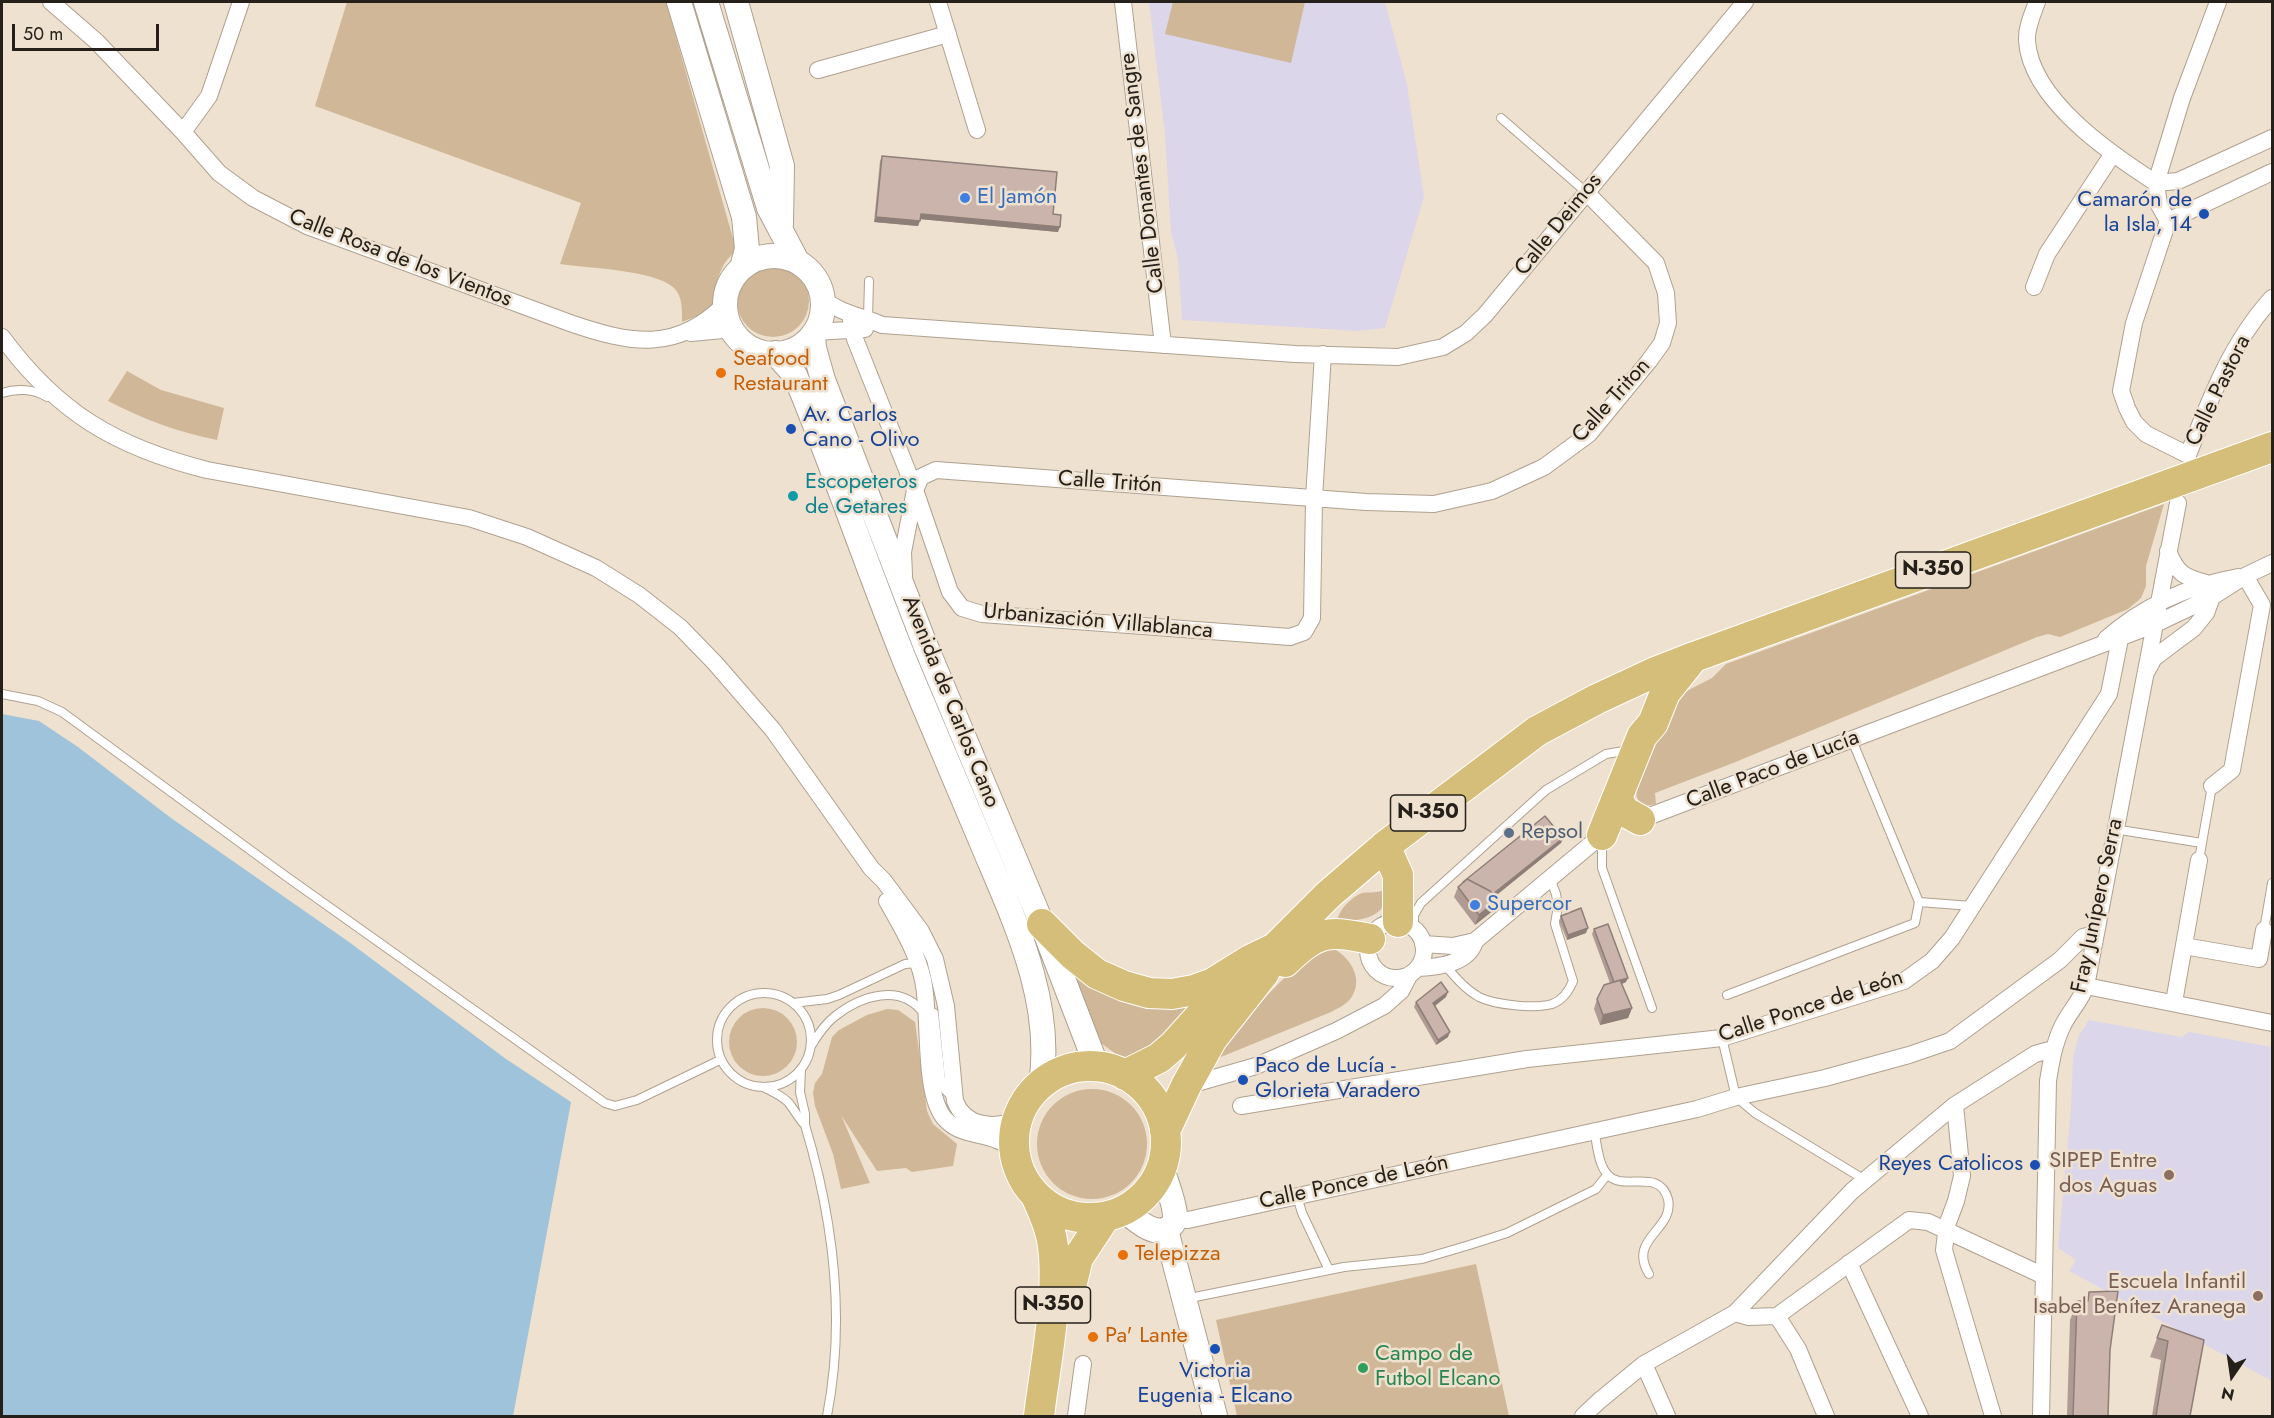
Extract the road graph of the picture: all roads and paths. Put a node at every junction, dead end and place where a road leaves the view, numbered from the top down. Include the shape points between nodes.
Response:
1 (51, 2) edge
2 (241, 2) edge
3 (679, 2) edge
4 (706, 2) edge
5 (736, 2) edge
6 (938, 2) edge
7 (1124, 2) edge
8 (1745, 2) edge
9 (2037, 2) edge
10 (2218, 2) edge
11 (948, 34) junction
12 (818, 70) dead end
13 (1500, 118) dead end
14 (977, 130) dead end
15 (183, 132) junction
16 (2272, 138) edge
17 (2112, 155) junction
18 (2272, 172) edge
19 (2156, 183) junction
20 (1586, 192) junction
21 (2168, 221) junction
22 (781, 229) junction
23 (797, 261) junction
24 (742, 268) junction
25 (869, 282) dead end
26 (2034, 287) dead end
27 (2272, 298) edge
28 (823, 299) junction
29 (726, 303) junction
30 (852, 322) junction
31 (875, 322) junction
32 (734, 332) junction
33 (814, 333) junction
34 (684, 334) junction
35 (2, 337) edge
36 (1163, 345) junction
37 (775, 353) junction
38 (1323, 354) junction
39 (2, 393) edge
40 (79, 417) junction
41 (2272, 447) edge
42 (915, 490) junction
43 (1314, 498) junction
44 (2178, 503) dead end
45 (2168, 550) junction
46 (2272, 563) edge
47 (2244, 576) junction
48 (2210, 590) junction
49 (2272, 590) edge
50 (905, 592) junction
51 (2158, 603) junction
52 (2262, 605) junction
53 (2153, 625) junction
54 (2120, 639) junction
55 (2098, 647) junction
56 (1694, 657) junction
57 (2143, 680) junction
58 (2, 694) edge
59 (1597, 699) junction
60 (1852, 740) junction
61 (1639, 743) junction
62 (2212, 786) joint
63 (1617, 798) junction
64 (1640, 820) junction
65 (2114, 829) junction
66 (1602, 835) junction
67 (2202, 843) junction
68 (1385, 846) junction
69 (2199, 860) joint
70 (871, 868) junction
71 (1550, 878) junction
72 (2272, 883) edge
73 (1920, 902) junction
74 (1973, 906) junction
75 (1042, 924) junction
76 (1406, 926) junction
77 (2264, 930) joint
78 (2095, 934) junction
79 (1370, 939) junction
80 (1475, 941) junction
81 (1423, 944) junction
82 (2184, 946) junction
83 (1263, 960) junction
84 (918, 963) junction
85 (1446, 965) junction
86 (1414, 971) junction
87 (2086, 986) junction
88 (1728, 995) dead end
89 (2174, 1002) junction
90 (793, 1003) junction
91 (1652, 1008) dead end
92 (927, 1021) junction
93 (2272, 1023) edge
94 (1722, 1038) junction
95 (811, 1047) junction
96 (2054, 1049) junction
97 (720, 1060) junction
98 (1097, 1067) junction
99 (801, 1069) junction
100 (1125, 1075) junction
101 (1041, 1084) junction
102 (1186, 1086) junction
103 (763, 1087) junction
104 (1736, 1097) junction
105 (955, 1101) junction
106 (1955, 1105) junction
107 (1241, 1106) dead end
108 (1017, 1120) junction
109 (805, 1125) junction
110 (1594, 1130) junction
111 (1165, 1131) junction
112 (1014, 1151) junction
113 (1162, 1168) junction
114 (1607, 1174) junction
115 (1866, 1181) junction
116 (1036, 1196) junction
117 (1297, 1196) junction
118 (1114, 1214) junction
119 (1171, 1225) junction
120 (1946, 1231) junction
121 (1849, 1263) junction
122 (1329, 1270) junction
123 (1649, 1274) dead end
124 (2044, 1276) junction
125 (1185, 1299) junction
126 (1053, 1301) junction
127 (1735, 1313) junction
128 (1777, 1316) junction
129 (1083, 1364) dead end
130 (1644, 1364) junction
131 (827, 1416) edge
132 (1018, 1416) edge
133 (1039, 1416) edge
134 (1053, 1416) edge
135 (1076, 1416) edge
136 (1215, 1416) edge
137 (1583, 1416) edge
138 (1667, 1416) edge
139 (1826, 1416) edge
140 (1920, 1416) edge
141 (1993, 1416) edge
142 (2041, 1416) edge

1 - 15 street, Calle Rosa de los Vientos via 96,41
2 - 15 street via 209,96
3 - 24 street via 744,217 747,249
4 - 22 street via 769,208
5 - 22 street via 782,166
6 - 11 street
7 - 36 street, Calle Donantes de Sangre
8 - 20 street, Calle Deimos
9 - 17 street via 2026,39 2036,70 2049,94
10 - 19 street
11 - 12 street
11 - 14 street
13 - 20 lane
15 - 34 street, Calle Rosa de los Vientos via 219,173 254,198 307,226 604,333 644,340
16 - 19 street via 2178,181
17 - 19 street
17 - 26 street via 2047,254
18 - 21 street
19 - 21 street via 2159,205
20 - 38 street, Calle Deimos via 1466,333 1443,347 1398,357
20 - 43 street, Calle Triton via 1656,263 1666,293 1668,323 1662,343 1649,362 1589,434 1544,467 1492,490 1434,504
21 - 27 street, Calle Pastora via 2134,323 2121,391 2134,422 2146,434 2188,455 2227,362
22 - 23 street
23 - 24 street via 763,257
23 - 28 street via 815,277
24 - 29 street via 729,288
25 - 31 lane
28 - 30 street
28 - 33 street
29 - 32 street
29 - 34 street, Calle Rosa de los Vientos
30 - 31 street, Calle Deimos
30 - 33 street
30 - 42 street, Urbanización Villablanca
31 - 36 street, Calle Deimos
32 - 34 street, Calle Rosa de los Vientos
32 - 37 street via 752,348
33 - 37 street via 797,348
33 - 50 street, Avenida de Carlos Cano via 823,381
35 - 40 street via 47,391
36 - 38 street, Calle Deimos
37 - 101 street, Avenida de Carlos Cano via 795,375 907,664 1011,912 1030,965 1042,1018
38 - 43 street, Urbanización Villablanca
39 - 40 lane via 36,391
40 - 70 street via 130,446 172,461 469,518 527,537 596,568 680,627 715,663 773,730
41 - 56 highway, N-350
42 - 43 street, Calle Tritón via 921,477 936,470
42 - 43 street, Urbanización Villablanca via 950,592 962,608 972,612 1290,637 1304,632 1312,618
42 - 50 street via 903,552
44 - 45 street, Fray Junípero Serra
45 - 48 street via 2186,578
45 - 51 street, Fray Junípero Serra
46 - 47 street, Calle Paco de Lucía
47 - 48 street, Calle Paco de Lucía
47 - 52 street
48 - 51 street, Calle Paco de Lucía
48 - 53 street, Calle Paco de Lucía
48 - 57 street via 2206,614 2154,658
49 - 52 street
50 - 75 street, Avenida de Carlos Cano
51 - 53 street, Fray Junípero Serra
51 - 55 street, Calle Paco de Lucía via 2122,625
52 - 62 street via 2232,770
53 - 54 street, Calle Paco de Lucía
53 - 57 street, Fray Junípero Serra
54 - 55 street, Calle Paco de Lucía
54 - 74 street, Calle Ponce de León via 2109,694
55 - 60 street, Calle Paco de Lucía
56 - 59 highway, N-350
56 - 61 highway via 1665,693 1653,723
57 - 65 street, Fray Junípero Serra
58 - 97 lane via 38,701 62,712 605,1103 615,1106 637,1100
59 - 61 highway via 1625,699 1636,708
59 - 68 highway, N-350 via 1537,731
60 - 64 street, Calle Paco de Lucía
60 - 73 lane
61 - 63 highway
61 - 76 lane via 1606,754 1546,790 1421,903
62 - 67 lane
63 - 64 highway via 1624,811
63 - 66 highway
64 - 66 street, Calle Paco de Lucía
65 - 67 lane
65 - 78 street, Fray Junípero Serra
66 - 71 street, Calle Paco de Lucía
66 - 91 lane via 1602,868
67 - 69 lane
68 - 76 highway via 1398,875
68 - 83 highway, N-350 via 1328,895
69 - 82 street
70 - 84 street
70 - 105 street via 921,931 935,959 946,1006
71 - 80 street, Calle Paco de Lucía
71 - 85 lane via 1558,906 1554,924 1574,981 1562,998 1543,1005 1497,1003 1464,986
72 - 77 lane
73 - 74 lane
73 - 88 lane via 1915,923
74 - 94 street, Calle Ponce de León via 1932,961 1904,981
75 - 83 highway via 1097,974 1149,993 1194,990
75 - 98 street, Avenida de Carlos Cano
76 - 79 street via 1389,923
76 - 81 street
77 - 82 street via 2259,959
78 - 87 street, Fray Junípero Serra
78 - 104 street, Calle Ponce de León via 2083,937 2060,960 1950,1041 1825,1078
79 - 83 highway via 1334,933 1317,936 1277,969
79 - 86 street via 1368,957 1377,972 1394,978
80 - 81 street via 1453,946
80 - 85 street, Calle Paco de Lucía via 1467,955
81 - 86 street via 1424,952
82 - 89 street
83 - 100 highway, N-350 via 1159,1058
83 - 102 highway, N-350
84 - 90 lane via 905,964 826,999
84 - 92 street
84 - 105 lane via 932,987 941,1080
85 - 86 street, Calle Paco de Lucía
86 - 102 street via 1401,991 1384,1006 1336,1032 1256,1066
87 - 89 street
87 - 96 street, Fray Junípero Serra
89 - 93 street
90 - 95 lane via 808,1022
90 - 97 lane via 761,992 749,994 730,1006 718,1026
92 - 95 lane via 911,1000 880,995 833,1017
92 - 112 street via 932,1090 945,1119 964,1131 998,1139
94 - 104 lane
94 - 107 street, Calle Ponce de León via 1527,1059
95 - 99 lane
96 - 106 street via 2035,1054
96 - 124 street, Fray Junípero Serra via 2048,1081
97 - 103 lane via 742,1082
98 - 100 highway, N-350
98 - 101 highway, N-350 via 1067,1070
99 - 103 lane via 784,1083
99 - 109 lane
100 - 111 highway, N-350 via 1152,1098
101 - 108 highway, N-350 via 1026,1100
102 - 111 highway, N-350
103 - 109 lane via 782,1097
104 - 110 street, Calle Ponce de León
104 - 115 lane via 1755,1113
105 - 108 street via 958,1111 974,1122 1005,1125
106 - 115 street
106 - 120 street via 1962,1176
108 - 112 highway, N-350
109 - 131 lane via 827,1211 836,1284 836,1348
110 - 114 lane
110 - 117 street, Calle Ponce de León
111 - 113 highway, N-350
112 - 116 highway, N-350 via 1025,1183
113 - 118 highway, N-350 via 1147,1193
113 - 119 street via 1175,1211
114 - 122 lane via 1596,1189 1507,1233 1422,1259
114 - 123 lane via 1620,1181 1650,1181 1665,1192 1666,1217 1644,1249 1644,1266
115 - 127 street
116 - 118 highway, N-350 via 1048,1206 1075,1217
116 - 126 highway, N-350 via 1052,1241
117 - 119 street, Calle Ponce de León
117 - 122 lane
118 - 119 street via 1158,1231
118 - 134 highway, N-350 via 1088,1240 1073,1274
119 - 125 street
120 - 121 street via 1928,1222 1909,1220
120 - 124 street
120 - 141 street via 1944,1250
121 - 128 street
121 - 140 street
122 - 125 lane
124 - 142 street, Fray Junípero Serra
125 - 136 street
126 - 132 highway
126 - 133 highway, N-350
127 - 128 street
127 - 130 street
128 - 139 street via 1801,1357
129 - 135 street
130 - 137 street
130 - 138 street

